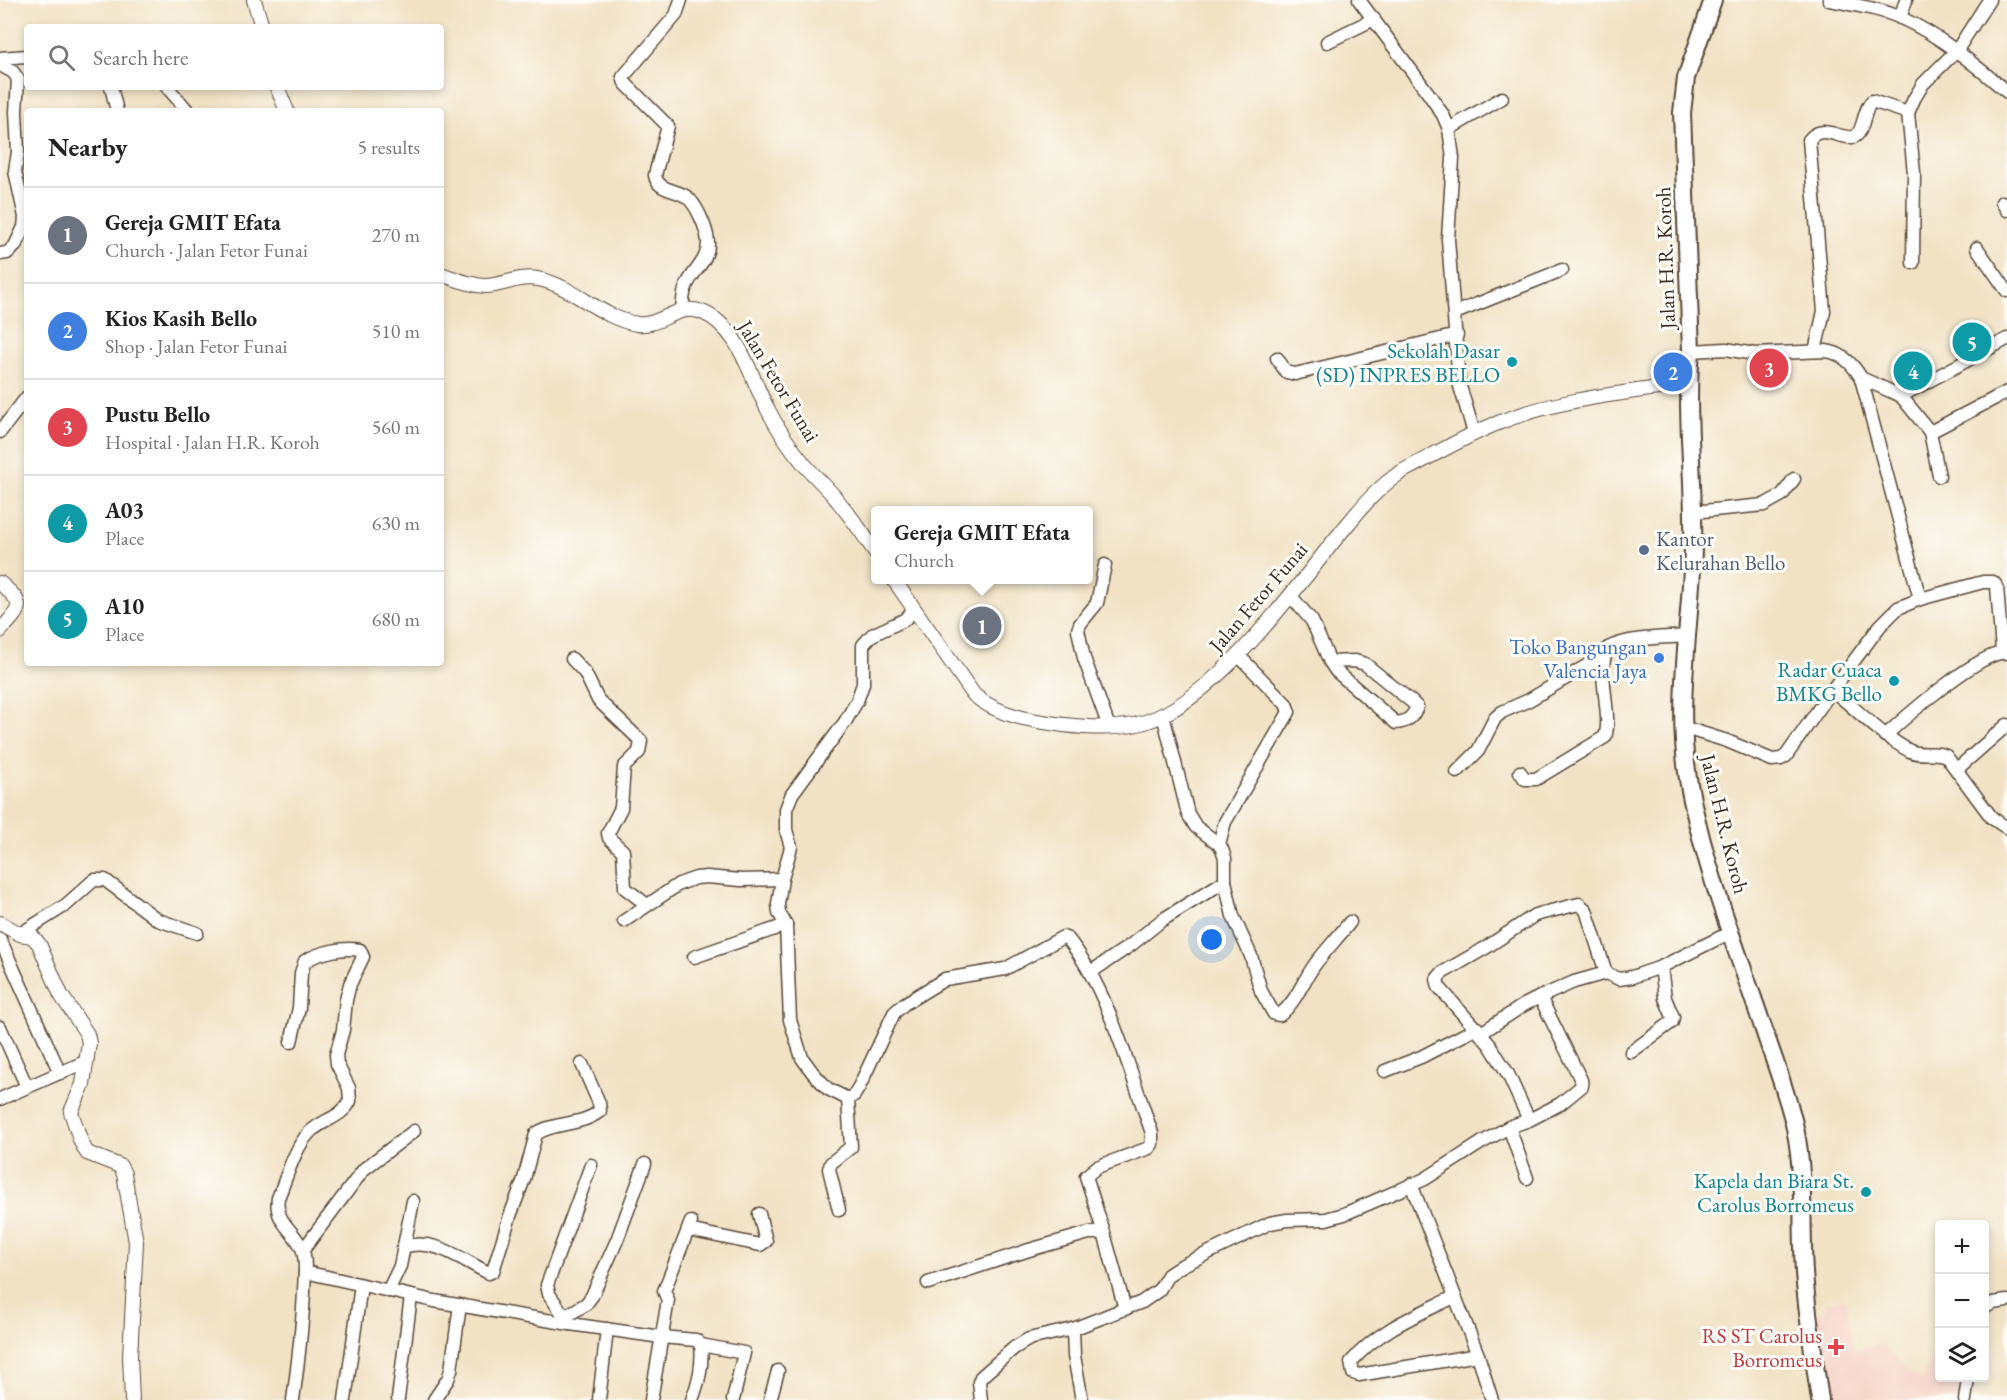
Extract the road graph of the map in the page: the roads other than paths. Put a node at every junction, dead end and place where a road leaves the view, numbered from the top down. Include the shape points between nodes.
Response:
1 (254, 0) edge
2 (681, 0) edge
3 (1359, 0) edge
4 (1713, 0) edge
5 (1829, 0) edge
6 (1906, 0) edge
7 (1989, 0) edge
8 (1900, 18) junction
9 (1374, 19) junction
10 (261, 24) edge
11 (1327, 42) dead end
12 (1957, 50) junction
13 (24, 56) edge
14 (0, 58) edge
15 (0, 65) edge
16 (112, 90) edge
17 (170, 90) edge
18 (278, 90) edge
19 (2007, 92) edge
20 (1502, 98) dead end
21 (116, 108) edge
22 (185, 108) edge
23 (286, 108) edge
24 (1908, 113) junction
25 (1449, 129) junction
26 (24, 213) edge
27 (24, 227) edge
28 (1977, 248) dead end
29 (0, 254) edge
30 (1913, 263) dead end
31 (1562, 270) dead end
32 (444, 275) edge
33 (2007, 291) edge
34 (682, 309) junction
35 (1455, 313) junction
36 (1457, 335) junction
37 (2006, 343) edge
38 (1691, 351) junction
39 (1815, 351) junction
40 (1277, 358) dead end
41 (1861, 378) junction
42 (1688, 384) junction
43 (2007, 392) edge
44 (1901, 396) junction
45 (24, 401) edge
46 (0, 432) edge
47 (1930, 432) junction
48 (1474, 433) junction
49 (1939, 476) dead end
50 (1794, 480) dead end
51 (1693, 512) junction
52 (871, 546) edge
53 (1105, 565) dead end
54 (0, 583) edge
55 (897, 584) edge
56 (1290, 595) junction
57 (1920, 599) junction
58 (914, 610) junction
59 (0, 631) edge
60 (1687, 636) junction
61 (2004, 652) edge
62 (1238, 655) junction
63 (1605, 655) junction
64 (572, 659) dead end
65 (1330, 662) junction
66 (1832, 690) junction
67 (1163, 715) junction
68 (2007, 724) edge
69 (1109, 727) junction
70 (1682, 727) junction
71 (1885, 736) junction
72 (1957, 769) junction
73 (1457, 772) dead end
74 (1520, 772) dead end
75 (2007, 828) edge
76 (1219, 844) junction
77 (782, 879) junction
78 (1225, 881) junction
79 (647, 905) junction
80 (624, 921) dead end
81 (1350, 922) dead end
82 (0, 923) edge
83 (786, 925) junction
84 (1731, 932) junction
85 (198, 933) dead end
86 (20, 934) junction
87 (0, 939) edge
88 (694, 957) dead end
89 (1661, 967) junction
90 (1091, 972) junction
91 (1606, 973) junction
92 (1540, 998) junction
93 (0, 1027) edge
94 (1479, 1030) junction
95 (291, 1042) dead end
96 (1631, 1052) dead end
97 (87, 1061) junction
98 (582, 1064) dead end
99 (1385, 1071) dead end
100 (60, 1073) junction
101 (27, 1087) junction
102 (0, 1099) edge
103 (848, 1099) junction
104 (1529, 1120) junction
105 (1509, 1127) junction
106 (414, 1131) dead end
107 (645, 1164) dead end
108 (591, 1165) dead end
109 (1527, 1178) dead end
110 (1411, 1184) junction
111 (413, 1202) dead end
112 (839, 1210) dead end
113 (759, 1214) dead end
114 (1104, 1233) junction
115 (404, 1247) junction
116 (303, 1250) junction
117 (305, 1272) junction
118 (928, 1283) dead end
119 (361, 1286) junction
120 (388, 1291) junction
121 (411, 1296) junction
122 (1454, 1297) junction
123 (2007, 1301) edge
124 (460, 1305) junction
125 (1989, 1305) edge
126 (1125, 1309) junction
127 (568, 1320) junction
128 (608, 1329) junction
129 (1073, 1329) junction
130 (661, 1337) junction
131 (701, 1345) junction
132 (1478, 1355) junction
133 (778, 1371) dead end
134 (1967, 1382) edge
135 (132, 1400) edge
136 (293, 1400) edge
137 (345, 1400) edge
138 (396, 1400) edge
139 (434, 1400) edge
140 (599, 1400) edge
141 (651, 1400) edge
142 (692, 1400) edge
143 (733, 1400) edge
144 (770, 1400) edge
145 (981, 1400) edge
146 (1082, 1400) edge
147 (1492, 1400) edge
148 (1820, 1400) edge
149 (1965, 1400) edge

1 - 10 street
2 - 34 street via 676,15 623,77 668,124 655,175 657,182 692,201 706,231 707,253 685,288
3 - 9 street
4 - 38 main road, Jalan H.R. Koroh via 1686,78 1682,113
5 - 8 street
6 - 8 street
7 - 12 street
8 - 12 street
9 - 11 street
9 - 25 street
12 - 19 street
12 - 24 street via 1923,84
13 - 14 street
15 - 26 street via 18,79 16,179
16 - 21 street
17 - 22 street
18 - 23 street
20 - 25 street
24 - 30 street via 1914,173
24 - 39 street via 1872,101 1857,136 1825,132 1815,133 1809,140 1824,311
25 - 35 street via 1453,158 1448,239
27 - 29 street via 15,246
28 - 33 street
31 - 35 street
32 - 34 street via 485,286 537,278 605,313 639,324
34 - 52 street, Jalan Fetor Funai via 702,313 723,326 781,432
35 - 36 street
36 - 40 street via 1301,374 1286,372
36 - 48 street via 1459,383
37 - 44 street
38 - 39 street
38 - 42 main road, Jalan H.R. Koroh
39 - 41 street via 1838,354
41 - 44 street
41 - 57 street
42 - 48 street, Jalan Fetor Funai via 1547,408
42 - 51 main road, Jalan H.R. Koroh
43 - 47 street
44 - 47 street
45 - 46 street
47 - 49 street
48 - 56 street, Jalan Fetor Funai via 1377,489
50 - 51 street via 1782,495 1764,505
51 - 60 main road, Jalan H.R. Koroh
53 - 69 street via 1097,603 1078,630
54 - 59 street via 16,597 18,608
55 - 58 street, Jalan Fetor Funai
56 - 62 street, Jalan Fetor Funai
56 - 65 street via 1312,621
57 - 61 street via 1993,582 1997,587
57 - 66 street via 1891,614
58 - 69 street, Jalan Fetor Funai via 980,700 1015,716
58 - 77 street via 904,620 872,635 863,645 863,684 857,701 786,808 791,847
60 - 63 street via 1617,644 1608,648
60 - 70 main road, Jalan H.R. Koroh
61 - 71 street via 1960,674
62 - 67 street, Jalan Fetor Funai via 1180,706
62 - 76 street via 1286,704 1289,712 1225,822
63 - 73 street via 1502,712 1478,751
63 - 74 street via 1605,737 1536,779 1525,779
64 - 79 street via 585,673 598,700 640,741 639,752 624,767 621,808 609,838 623,851 625,888
65 - 65 street via 1396,723 1414,714 1417,707 1365,664 1355,660
66 - 70 street via 1786,756 1778,760
66 - 71 street
67 - 69 street, Jalan Fetor Funai via 1144,723
67 - 76 street via 1190,820
68 - 72 street
70 - 84 main road, Jalan H.R. Koroh via 1698,828
71 - 72 street via 1911,751 1945,755
72 - 75 street via 1992,818
76 - 78 street via 1225,858
77 - 79 street via 696,878
77 - 83 street via 779,913
78 - 81 street via 1256,981 1276,1015 1299,993 1315,964
78 - 90 street via 1162,920
79 - 80 street
82 - 86 street
83 - 88 street
83 - 103 street via 790,1020 802,1058 821,1082
84 - 89 street
84 - 148 main road, Jalan H.R. Koroh via 1795,1128 1805,1285
85 - 86 street via 158,920 100,879
86 - 97 street via 32,936 39,944 61,995 84,1028 88,1038
87 - 100 street
89 - 91 street via 1624,979
89 - 96 street via 1672,1022
90 - 103 street via 1063,937 1005,969 945,979 896,1010 859,1088
90 - 114 street via 1152,1139 1149,1148 1096,1167 1086,1176
91 - 92 street
91 - 94 street via 1583,906 1535,915 1437,979 1439,987
92 - 94 street
92 - 104 street via 1582,1083 1577,1092 1560,1104
93 - 101 street
94 - 99 street
94 - 104 street via 1508,1074
95 - 116 street via 305,961 317,954 360,950 363,957 350,984 336,1055 350,1101 341,1113 307,1134 278,1197 282,1221
97 - 100 street
97 - 135 street via 72,1118 87,1153 123,1169 136,1242 130,1357
98 - 115 street via 600,1111 536,1134 493,1271 489,1273 435,1245
100 - 101 street
101 - 102 street
103 - 112 street via 851,1147 828,1169
104 - 105 street
105 - 109 street
105 - 110 street
106 - 116 street via 364,1169
107 - 127 street via 592,1296
108 - 127 street via 547,1285
110 - 122 street
110 - 126 street via 1333,1218 1270,1223 1183,1265 1168,1275 1156,1292
111 - 115 street
113 - 130 street via 766,1236 760,1245 689,1226 663,1291 668,1300
114 - 118 street via 1089,1233 1029,1250
114 - 126 street
115 - 120 street
116 - 117 street
117 - 119 street
117 - 136 street
119 - 120 street
119 - 137 street
120 - 121 street
121 - 124 street
121 - 138 street
122 - 132 street
122 - 132 street via 1390,1328 1351,1362 1353,1373
123 - 125 street
124 - 127 street
124 - 139 street via 451,1370
126 - 129 street
127 - 128 street
128 - 130 street
128 - 140 street
129 - 145 street via 1037,1336 1014,1348 980,1380
129 - 146 street
130 - 131 street via 696,1340
130 - 141 street
131 - 142 street via 700,1378
131 - 143 street via 744,1353
132 - 147 street
133 - 144 street
134 - 149 street

